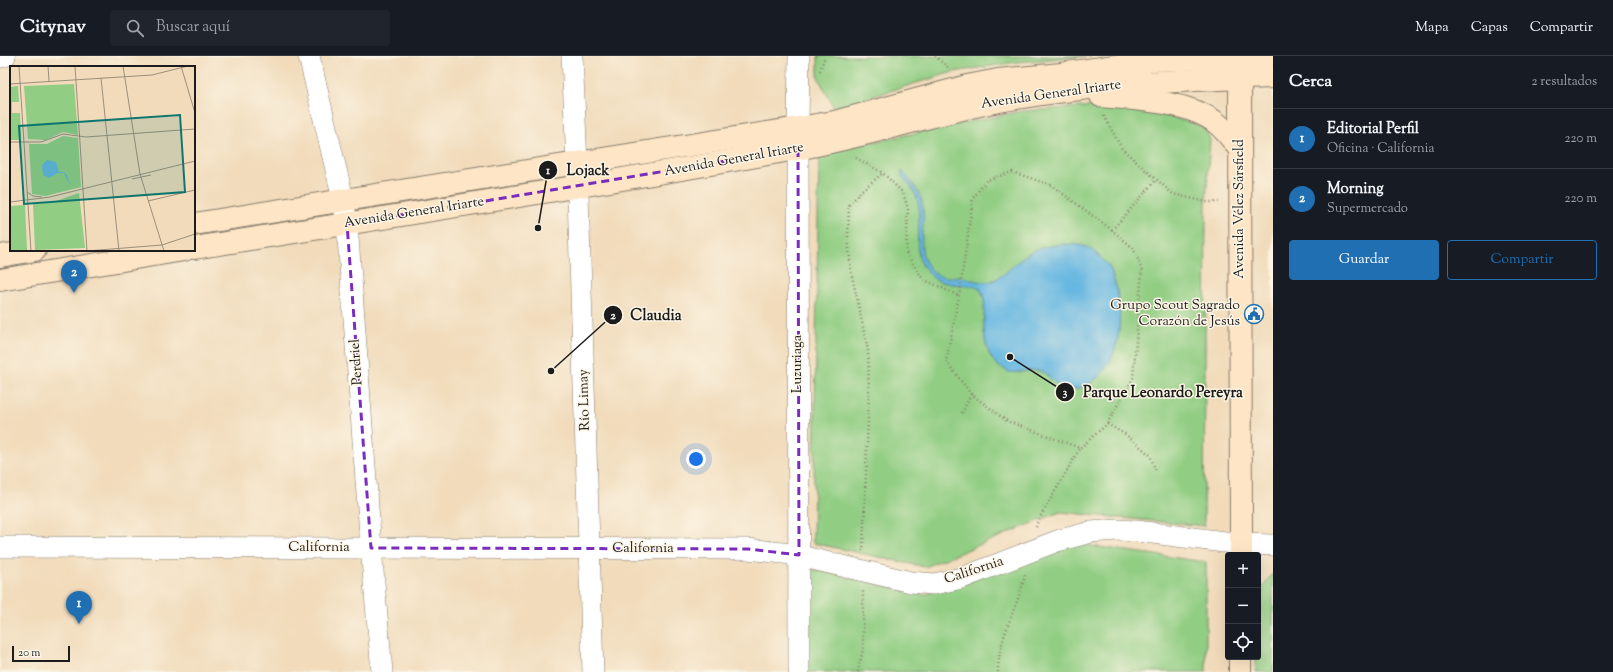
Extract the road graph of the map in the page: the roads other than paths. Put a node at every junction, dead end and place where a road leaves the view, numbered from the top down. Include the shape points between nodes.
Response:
1 (5, 56) edge
2 (309, 56) edge
3 (572, 56) edge
4 (799, 56) edge
5 (1241, 56) edge
6 (1268, 56) edge
7 (0, 57) edge
8 (1240, 78) junction
9 (1273, 78) edge
10 (1033, 95) junction
11 (798, 138) junction
12 (1240, 150) junction
13 (577, 163) junction
14 (578, 187) junction
15 (343, 199) junction
16 (195, 224) edge
17 (347, 224) junction
18 (195, 248) edge
19 (29, 251) edge
20 (178, 251) edge
21 (0, 256) edge
22 (0, 280) edge
23 (1273, 545) edge
24 (0, 547) edge
25 (371, 548) junction
26 (590, 548) junction
27 (1241, 550) edge
28 (799, 555) junction
29 (1240, 660) edge
30 (382, 672) edge
31 (593, 672) edge
32 (799, 672) edge
33 (1240, 672) edge

1 - 7 street
2 - 15 street, Perdriel
3 - 13 street, Río Limay
4 - 11 street, Luzuriaga
5 - 6 main road, Avenida General Iriarte
5 - 8 main road, Avenida Vélez Sársfield
5 - 11 main road, Avenida General Iriarte via 1154,60 1061,74 998,80 834,122
8 - 9 main road, Avenida General Iriarte
8 - 10 main road, Avenida General Iriarte via 1105,85
8 - 12 main road, Avenida Vélez Sársfield
10 - 11 main road, Avenida General Iriarte via 974,106 837,141
10 - 12 main road via 1104,97 1185,108 1214,121
11 - 13 main road, Avenida General Iriarte
11 - 14 main road, Avenida General Iriarte
11 - 28 street, Luzuriaga
12 - 27 main road, Avenida Vélez Sársfield
13 - 14 street, Río Limay
13 - 15 main road, Avenida General Iriarte
14 - 17 main road, Avenida General Iriarte
14 - 26 street, Río Limay
15 - 16 main road, Avenida General Iriarte
15 - 17 street, Perdriel
17 - 18 main road, Avenida General Iriarte
17 - 25 street, Perdriel
19 - 21 main road
20 - 22 main road
23 - 27 street, California
24 - 25 street, California
25 - 26 street, California
25 - 30 street, Perdriel
26 - 28 street, California via 748,549
26 - 31 street, Río Limay
27 - 28 street, California via 1136,531 1091,532 1071,536 962,578 942,583 911,582
28 - 32 street, Luzuriaga
29 - 33 main road

